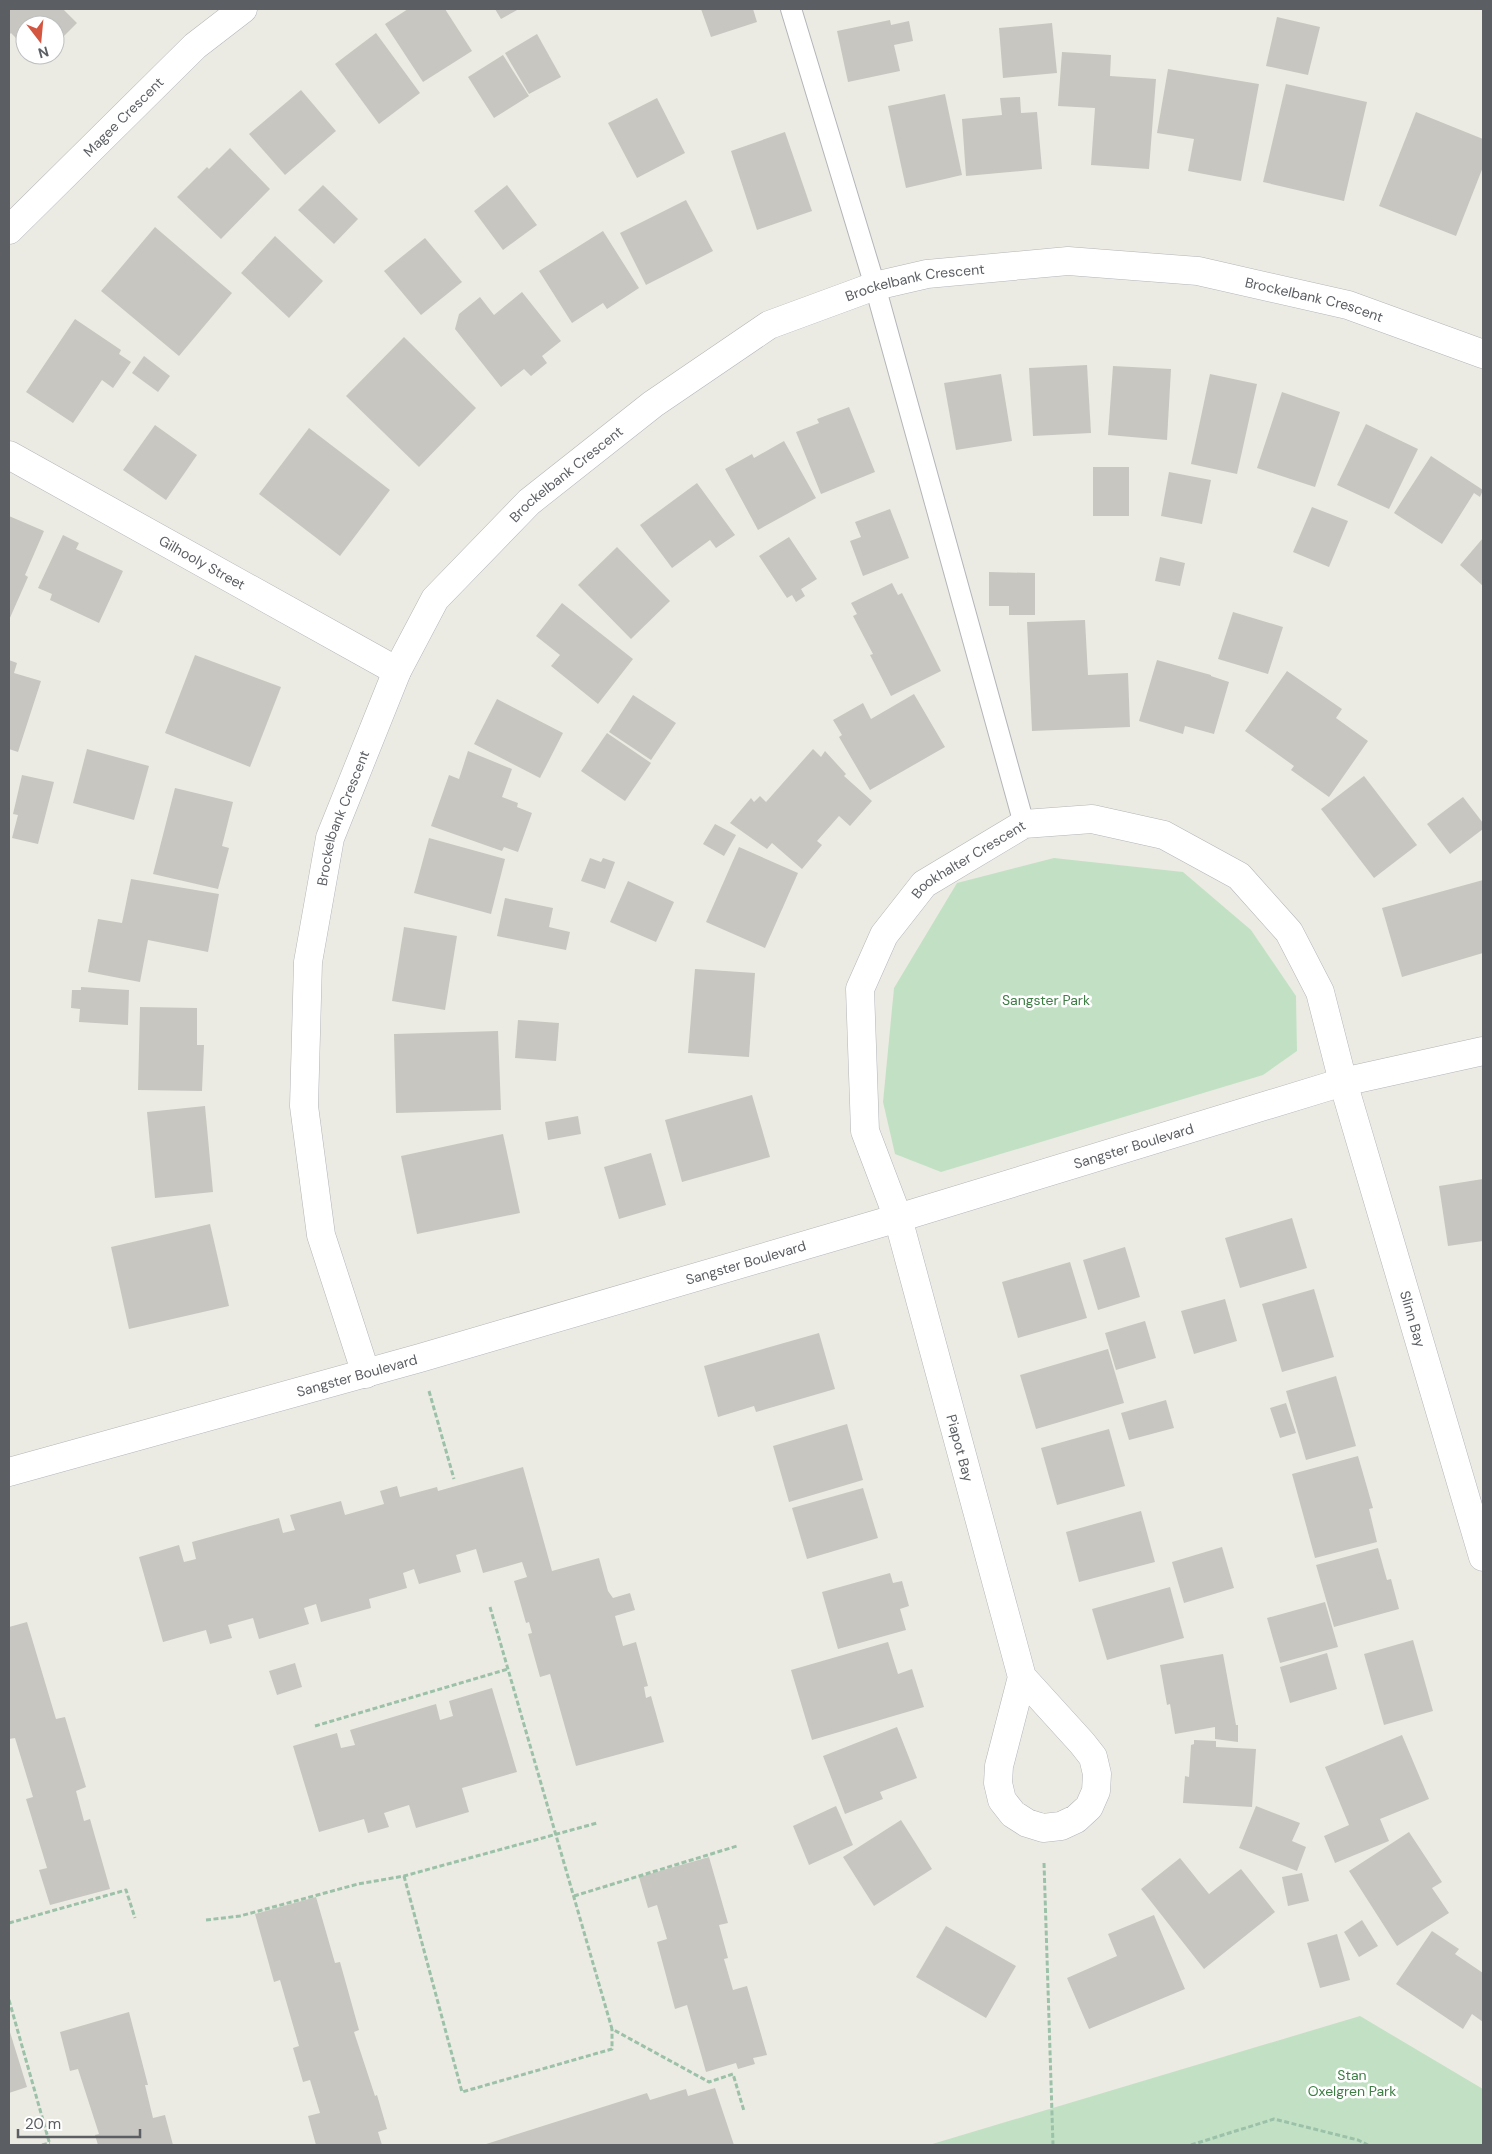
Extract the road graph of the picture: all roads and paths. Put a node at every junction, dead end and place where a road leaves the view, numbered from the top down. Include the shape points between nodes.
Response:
1 (243, 9) edge
2 (791, 9) edge
3 (9, 230) edge
4 (875, 286) junction
5 (1483, 353) edge
6 (9, 455) edge
7 (397, 671) junction
8 (1024, 824) junction
9 (1483, 1051) edge
10 (1343, 1082) junction
11 (898, 1218) junction
12 (420, 1358) junction
13 (366, 1374) junction
14 (9, 1472) edge
15 (454, 1479) dead end
16 (1483, 1557) edge
17 (490, 1607) dead end
18 (508, 1669) junction
19 (1022, 1677) junction
20 (315, 1726) dead end
21 (597, 1823) dead end
22 (1043, 1828) junction
23 (556, 1834) junction
24 (738, 1846) dead end
25 (404, 1876) junction
26 (574, 1896) junction
27 (135, 1918) dead end
28 (206, 1920) dead end
29 (9, 1924) edge
30 (9, 2000) edge
31 (612, 2029) junction
32 (744, 2111) dead end
33 (50, 2144) edge
34 (42, 2145) edge
35 (1053, 2145) edge
36 (1191, 2145) edge
37 (1368, 2145) edge

1 - 3 street, Magee Crescent via 194,46
2 - 4 lane
4 - 5 street, Brockelbank Crescent via 926,274 1068,262 1198,271 1348,305
4 - 7 street, Brockelbank Crescent via 769,325 653,404 529,502 435,599
4 - 8 lane
6 - 7 street, Gilhooly Street
7 - 13 street, Brockelbank Crescent via 330,838 308,962 304,1106 321,1235
8 - 10 street, Bookhalter Crescent via 1092,819 1164,835 1239,876 1289,932 1320,992
8 - 11 street, Bookhalter Crescent via 924,884 884,936 860,989 865,1130
9 - 10 street, Sangster Boulevard
10 - 11 street, Sangster Boulevard
10 - 16 street, Slinn Bay
11 - 12 street, Sangster Boulevard
11 - 19 street, Piapot Bay
12 - 13 street, Sangster Boulevard
12 - 15 path
13 - 14 street, Sangster Boulevard
17 - 18 path
18 - 20 path
18 - 23 path
19 - 22 street, Piapot Bay via 999,1766 998,1783 1002,1800 1013,1814
19 - 22 street, Piapot Bay via 1093,1757 1097,1774 1096,1791 1089,1807 1076,1819 1061,1826
21 - 23 path
22 - 35 path
23 - 25 path
23 - 26 path
24 - 26 path
25 - 28 path via 358,1884 240,1916
25 - 31 path via 462,2092 612,2049
26 - 31 path
27 - 29 path via 126,1890
30 - 33 path
31 - 32 path via 709,2082 733,2074
33 - 34 path
36 - 37 path via 1274,2119

